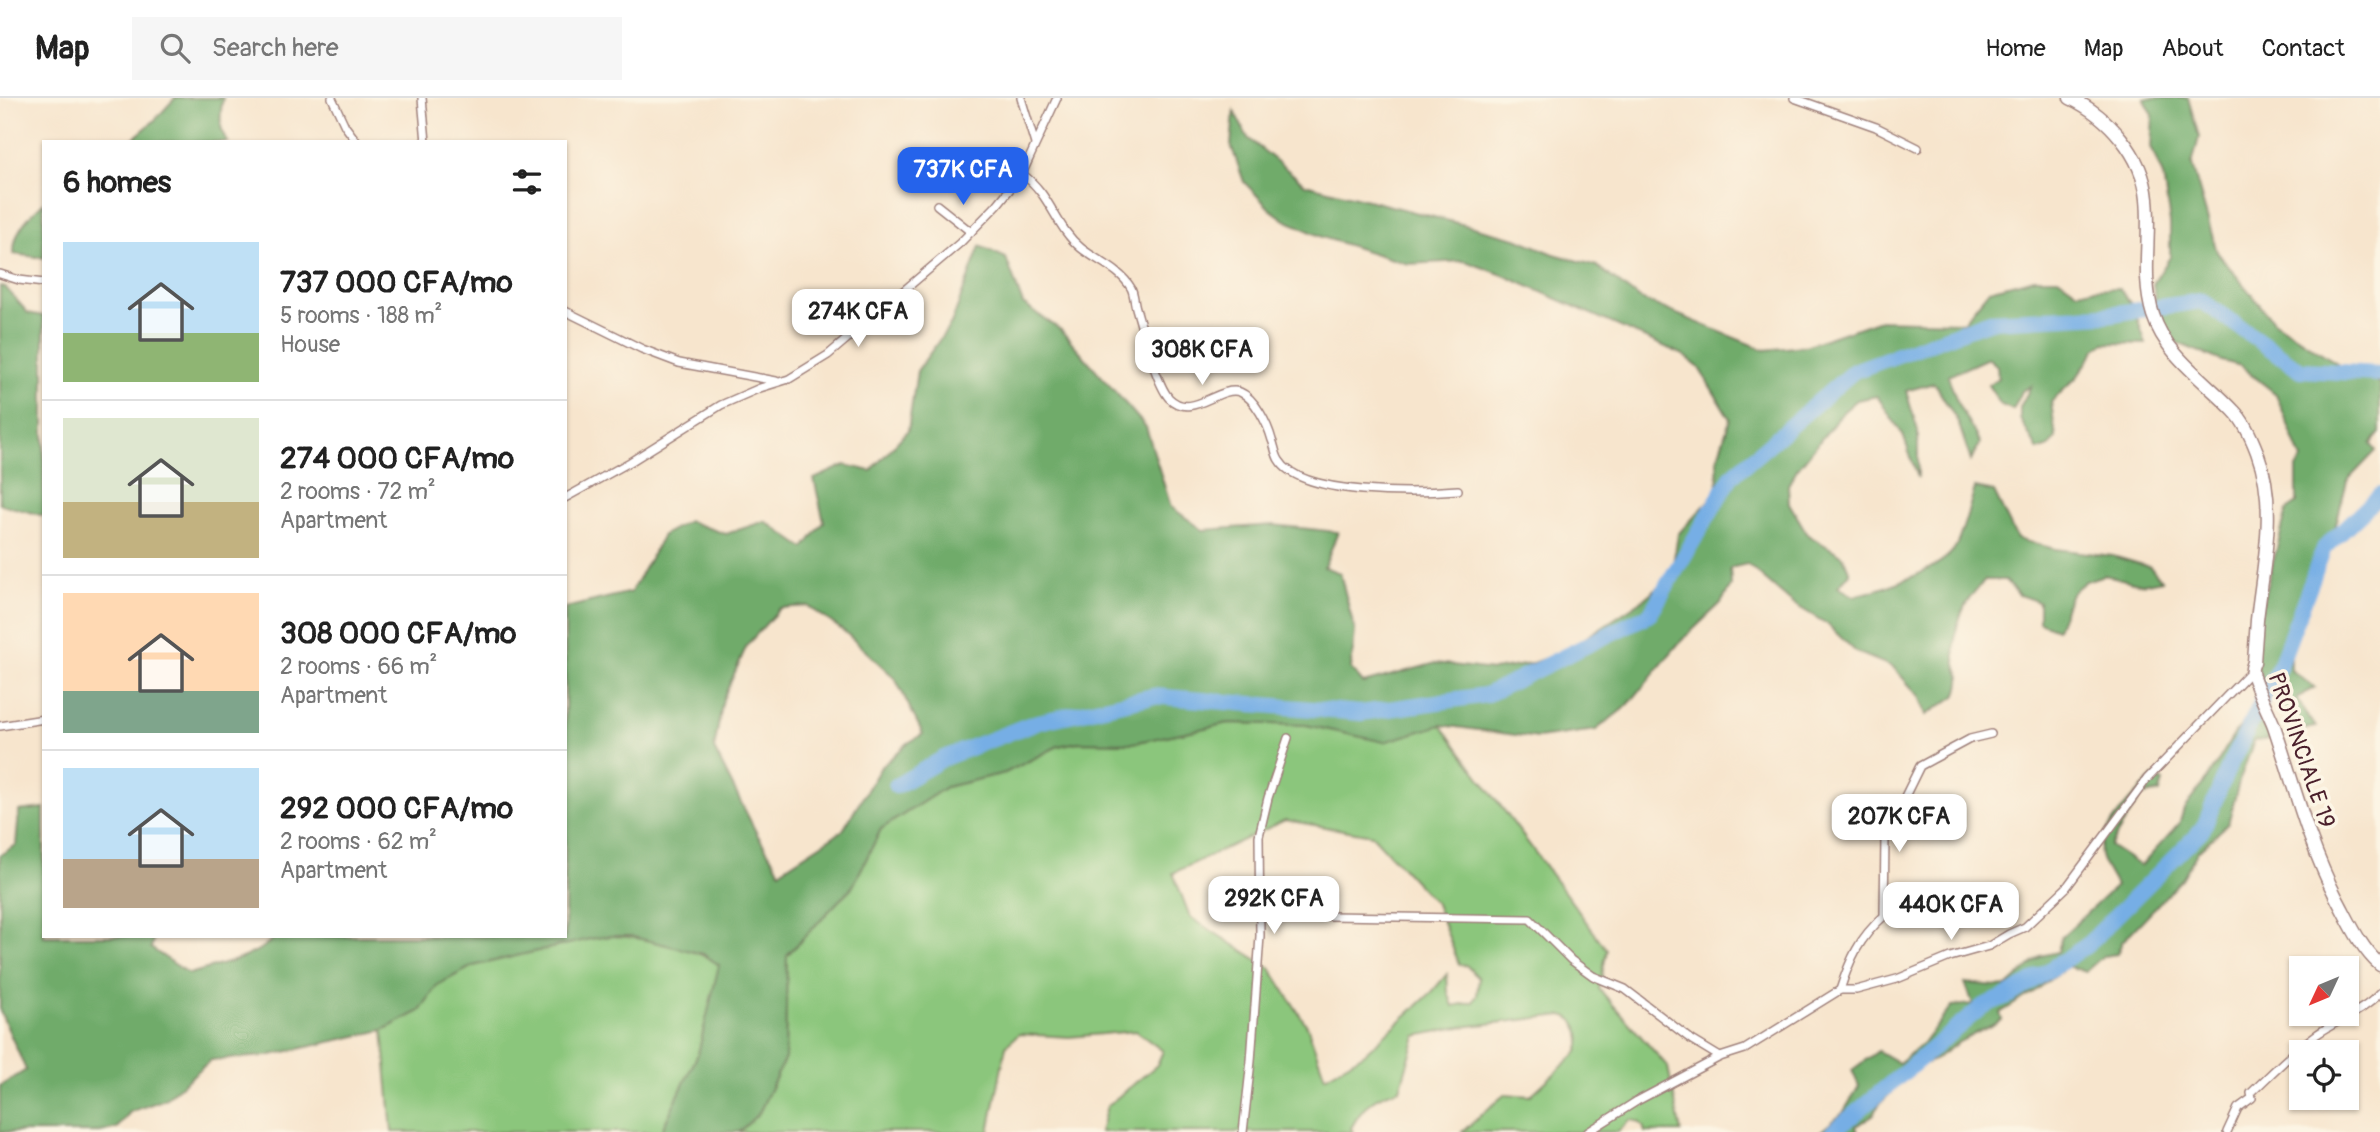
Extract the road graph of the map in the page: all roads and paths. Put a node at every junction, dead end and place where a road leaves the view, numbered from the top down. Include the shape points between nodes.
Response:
1 (332, 98) edge
2 (422, 98) edge
3 (1021, 98) edge
4 (1057, 98) edge
5 (1794, 98) edge
6 (2070, 98) edge
7 (356, 140) edge
8 (426, 140) edge
9 (1035, 145) junction
10 (1918, 148) dead end
11 (1022, 174) junction
12 (937, 205) dead end
13 (971, 232) junction
14 (0, 274) edge
15 (42, 283) edge
16 (567, 312) edge
17 (780, 382) junction
18 (1458, 490) dead end
19 (567, 497) edge
20 (2251, 671) junction
21 (42, 719) edge
22 (0, 726) edge
23 (1991, 734) dead end
24 (1288, 738) dead end
25 (1261, 915) junction
26 (2380, 965) edge
27 (1840, 990) junction
28 (2380, 993) edge
29 (1720, 1057) junction
30 (1243, 1132) edge
31 (1588, 1132) edge
32 (2227, 1132) edge

1 - 7 street
2 - 8 street
3 - 9 street
4 - 9 street
5 - 10 street via 1876,127
6 - 20 main road, PROVINCIALE 19 via 2103,118 2143,180 2148,293 2159,329 2181,359 2236,412 2257,453 2269,514
9 - 11 street
11 - 13 street
11 - 18 street via 1034,182 1080,248 1132,289 1170,399 1195,405 1241,392 1263,418 1286,469 1327,485 1358,491
12 - 13 street
13 - 17 street via 828,355
14 - 15 street
16 - 17 street via 679,363
17 - 19 street via 721,405
20 - 26 main road, PROVINCIALE 19 via 2327,884 2364,949
20 - 27 street via 2147,779 2066,888 2025,928 1898,979
21 - 22 street
23 - 27 street via 1970,739 1920,766 1885,837 1884,916 1867,932 1848,964
24 - 25 street via 1259,836
25 - 29 street via 1525,917 1593,976 1625,989
25 - 30 street
27 - 29 street via 1745,1049
28 - 32 street via 2316,1035 2270,1075 2238,1108
29 - 31 street

